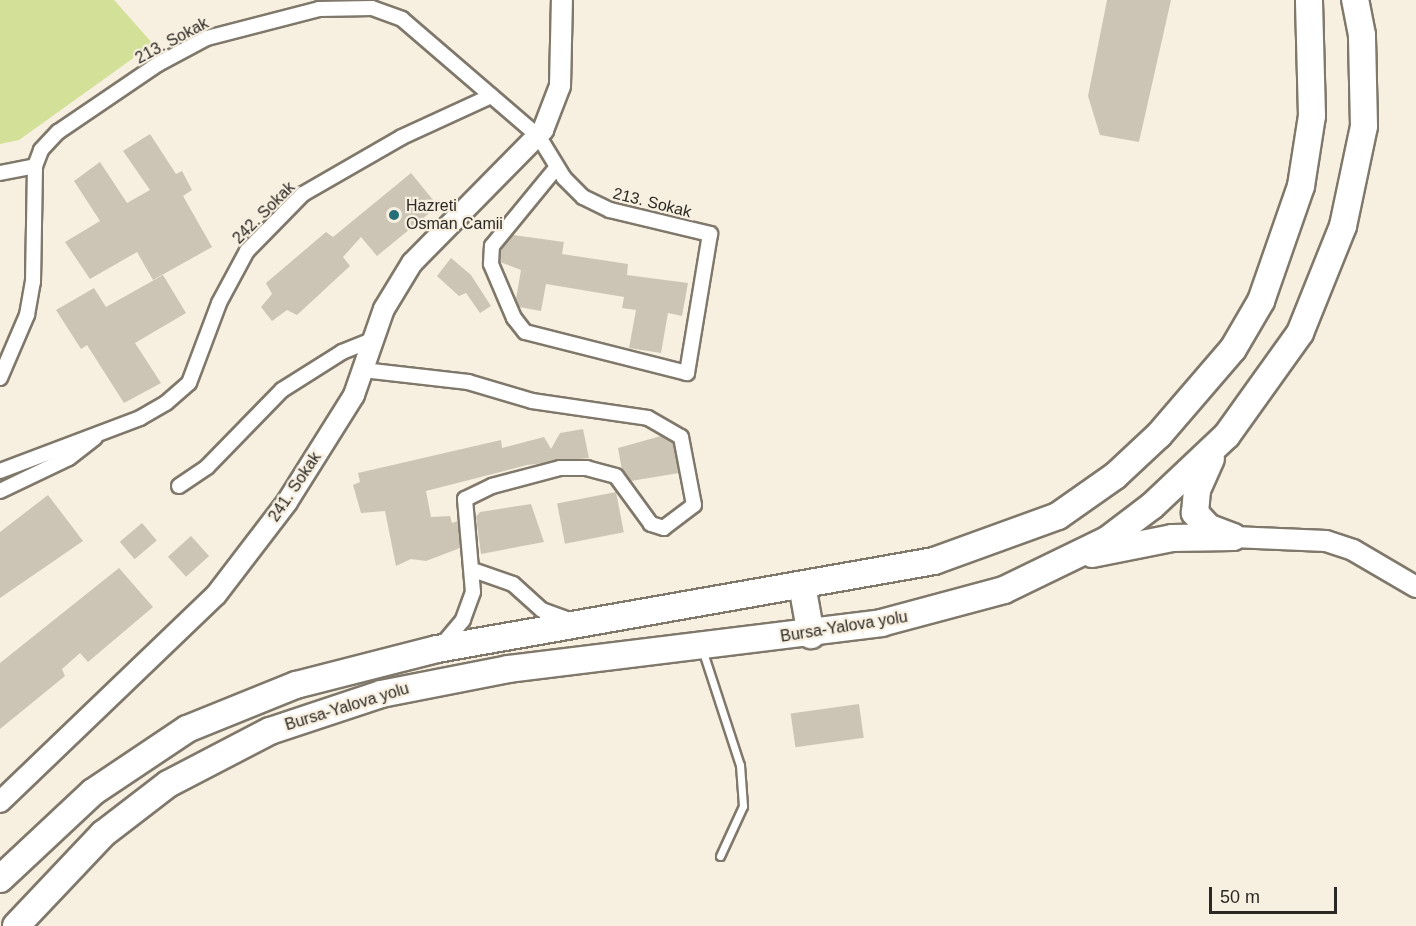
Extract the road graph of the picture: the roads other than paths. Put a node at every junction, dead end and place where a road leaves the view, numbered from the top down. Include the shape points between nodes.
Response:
1 (562, 0) edge
2 (1309, 0) edge
3 (1355, 0) edge
4 (1366, 0) edge
5 (1362, 35) junction
6 (491, 96) junction
7 (539, 137) junction
8 (35, 166) junction
9 (557, 166) junction
10 (0, 173) edge
11 (374, 339) junction
12 (363, 370) junction
13 (0, 378) edge
14 (99, 435) junction
15 (1217, 445) junction
16 (0, 471) edge
17 (179, 486) dead end
18 (0, 491) edge
19 (1233, 537) junction
20 (1072, 559) junction
21 (473, 570) junction
22 (802, 585) junction
23 (1416, 587) edge
24 (583, 624) junction
25 (811, 634) junction
26 (702, 647) junction
27 (437, 649) junction
28 (0, 802) edge
29 (720, 856) dead end
30 (0, 879) edge
31 (16, 926) edge

1 - 7 street via 560,86
2 - 22 highway, Bursa-Yalova yolu via 1312,116 1301,186 1284,245 1261,301 1201,390 1115,476 1058,516 934,561
3 - 5 highway, Bursa-Yalova yolu
4 - 5 highway
5 - 15 highway, Bursa-Yalova yolu via 1364,126 1344,226 1300,333 1265,387
6 - 7 street, 213. Sokak
6 - 8 street, 213. Sokak via 402,19 372,8 319,9 207,38 158,64 58,132 40,150
6 - 14 street, 242. Sokak via 402,137 303,194 247,250 219,303 189,383 140,418
7 - 9 street, 213. Sokak
7 - 11 street, 241. Sokak via 412,263 384,309
8 - 10 street
8 - 13 street, 213. Sokak via 33,282 27,315
9 - 9 street, 213. Sokak via 492,246 497,284 525,332 687,373 710,234 597,205 571,188
11 - 12 street, 241. Sokak
11 - 17 street via 342,352 282,390 207,467
12 - 21 street via 468,382 532,401 648,418 681,437 694,505 670,526 651,524 616,477 587,468 560,468 492,486 465,499
12 - 28 street, 241. Sokak via 354,395 287,502 216,595
14 - 16 street, 242. Sokak via 70,442
14 - 18 street, 242. Sokak via 69,458
15 - 19 highway via 1197,490 1195,513 1209,528
15 - 20 highway, Bursa-Yalova yolu via 1152,506
19 - 20 highway via 1172,538
19 - 23 street via 1326,541 1353,550
20 - 25 highway, Bursa-Yalova yolu via 1004,590 949,607
21 - 24 street via 513,584 542,610
21 - 27 street via 469,608
22 - 24 highway, Bursa-Yalova yolu
22 - 25 highway
24 - 27 highway, Bursa-Yalova yolu
25 - 26 highway, Bursa-Yalova yolu
26 - 29 lane via 740,765 743,806
26 - 31 highway, Bursa-Yalova yolu via 508,669 381,694 270,730 168,784 103,834
27 - 30 highway, Bursa-Yalova yolu via 296,685 187,729 93,792

